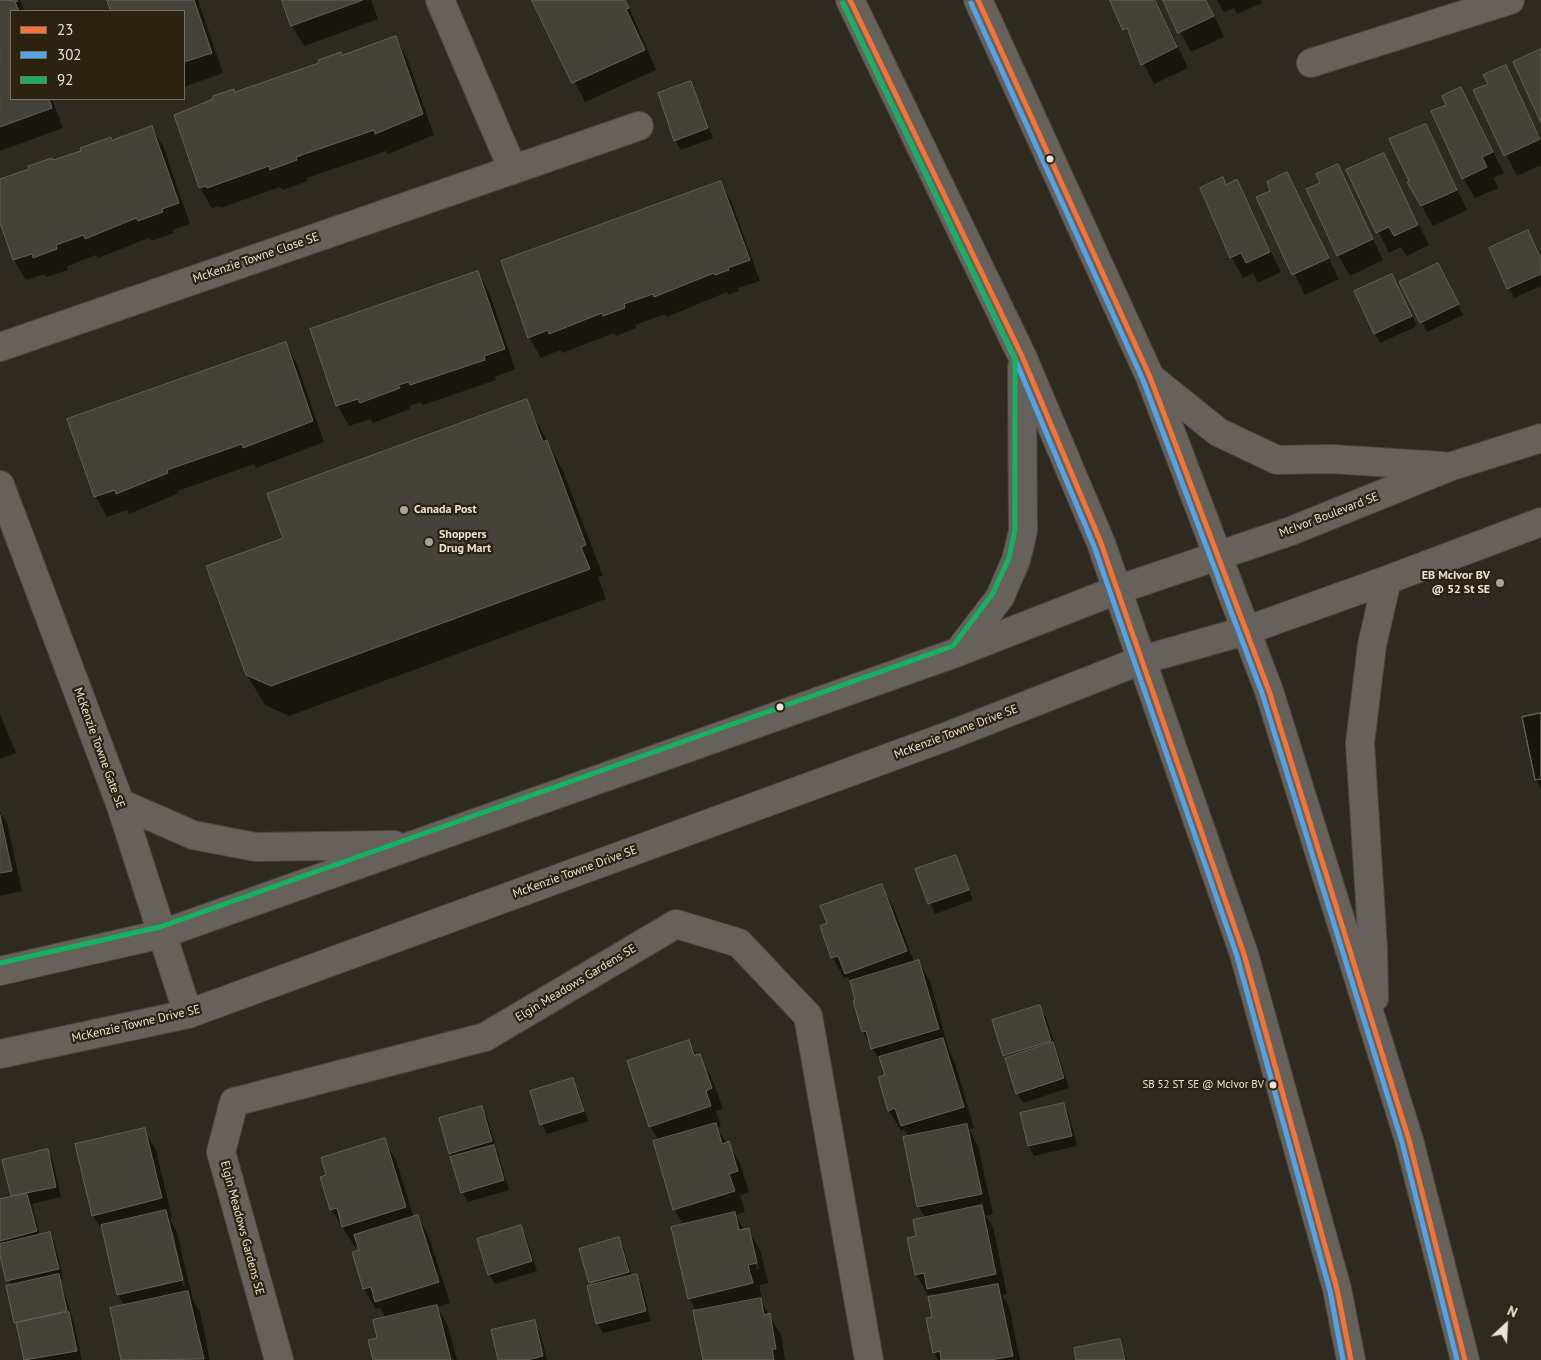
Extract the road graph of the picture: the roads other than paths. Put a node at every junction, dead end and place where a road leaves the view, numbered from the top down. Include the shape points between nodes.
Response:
1 (440, 0) edge
2 (850, 0) edge
3 (978, 0) edge
4 (1510, 0) edge
5 (1311, 63) dead end
6 (639, 126) dead end
7 (513, 170) junction
8 (0, 347) edge
9 (1022, 356) junction
10 (1150, 377) junction
11 (1541, 438) edge
12 (1449, 467) junction
13 (0, 485) edge
14 (1541, 522) edge
15 (1216, 554) junction
16 (1387, 580) junction
17 (1118, 590) junction
18 (1245, 631) junction
19 (958, 652) junction
20 (1142, 660) junction
21 (120, 803) junction
22 (416, 845) junction
23 (162, 934) junction
24 (0, 972) edge
25 (188, 1014) junction
26 (1374, 1030) junction
27 (0, 1054) edge
28 (279, 1360) edge
29 (869, 1360) edge
30 (1351, 1360) edge
31 (1465, 1360) edge

1 - 7 street
2 - 9 street
3 - 10 street
4 - 5 street
6 - 7 street, McKenzie Towne Close SE
7 - 8 street, McKenzie Towne Close SE
9 - 17 street
9 - 19 street via 1023,531 1016,560 1000,596
10 - 12 street via 1218,432 1276,460 1331,459
10 - 15 street
11 - 12 street, McIvor Boulevard SE
12 - 15 street, McIvor Boulevard SE via 1292,531
13 - 21 street, McKenzie Towne Gate SE
14 - 16 street
15 - 17 street, McIvor Boulevard SE
15 - 18 street
16 - 18 street
16 - 26 street via 1372,645 1360,743 1373,949
17 - 19 street
17 - 20 street
18 - 20 street
18 - 26 street via 1273,704
19 - 22 street
20 - 25 street, McKenzie Towne Drive SE via 948,736
20 - 30 street via 1244,954 1337,1289
21 - 22 street via 193,835 254,847
21 - 23 street, McKenzie Towne Gate SE
22 - 23 street
23 - 24 street
23 - 25 street, McKenzie Towne Gate SE
25 - 27 street, McKenzie Towne Drive SE
26 - 31 street via 1408,1140
28 - 29 street, Elgin Meadows Gardens SE via 221,1152 234,1102 484,1038 676,924 739,943 808,1016

